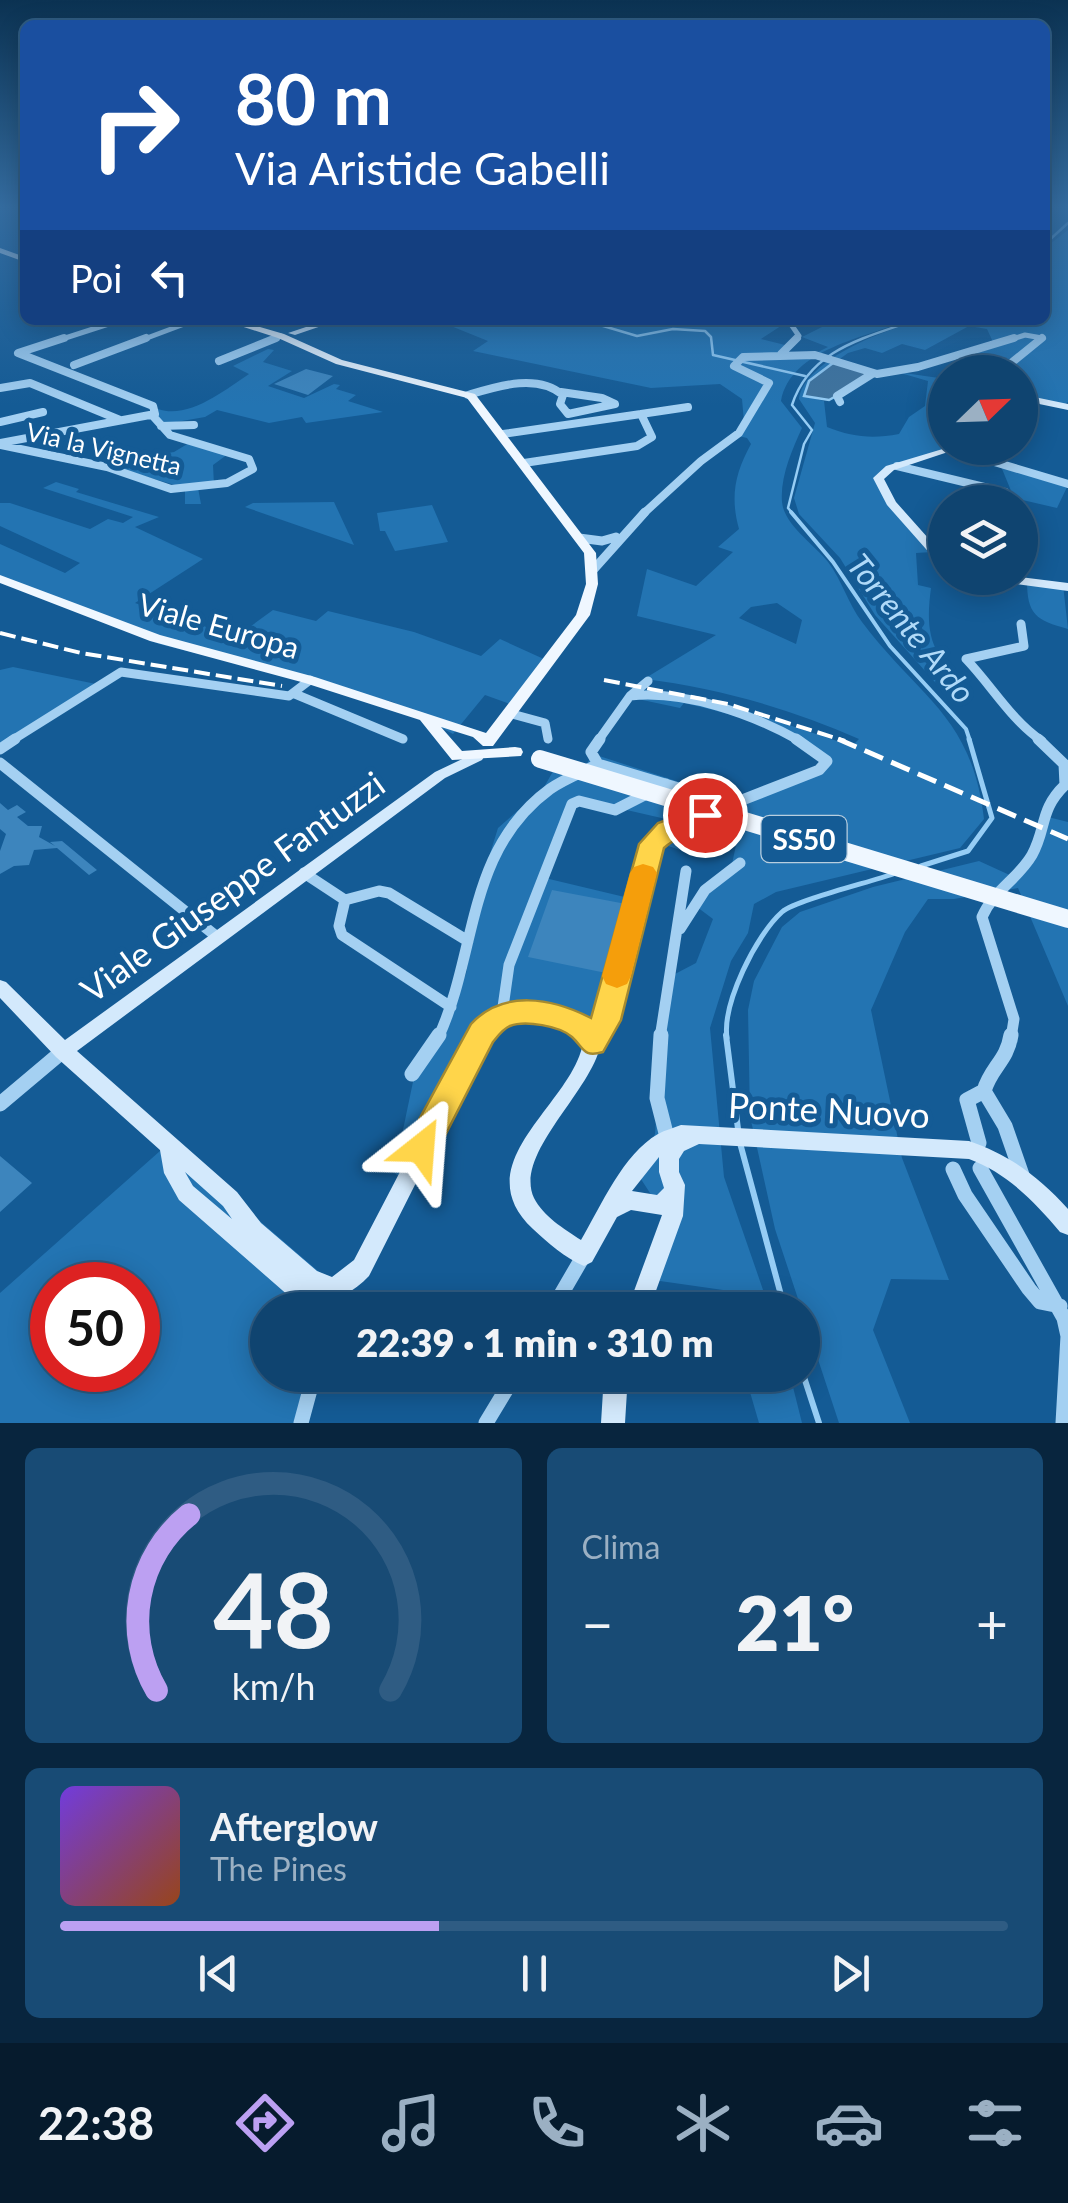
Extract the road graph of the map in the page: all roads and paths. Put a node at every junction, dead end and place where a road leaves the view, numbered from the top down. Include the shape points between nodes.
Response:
1 (91, 325) edge
2 (103, 325) edge
3 (181, 325) edge
4 (244, 325) edge
5 (320, 325) edge
6 (791, 325) edge
7 (96, 327) junction
8 (285, 336) junction
9 (780, 355) junction
10 (957, 355) edge
11 (1021, 355) edge
12 (219, 361) dead end
13 (928, 364) edge
14 (74, 365) dead end
15 (872, 374) junction
16 (0, 388) edge
17 (562, 392) junction
18 (468, 394) junction
19 (1038, 400) edge
20 (840, 402) dead end
21 (1066, 404) edge
22 (688, 407) dead end
23 (43, 412) dead end
24 (640, 414) junction
25 (152, 415) junction
26 (126, 421) junction
27 (0, 422) edge
28 (161, 426) junction
29 (194, 426) dead end
30 (502, 434) junction
31 (0, 444) edge
32 (928, 456) edge
33 (524, 462) junction
34 (1007, 465) edge
35 (896, 466) junction
36 (1068, 484) edge
37 (976, 485) edge
38 (614, 538) junction
39 (583, 544) junction
40 (928, 545) edge
41 (594, 569) junction
42 (0, 578) edge
43 (1038, 584) edge
44 (1068, 588) edge
45 (1021, 624) dead end
46 (310, 680) junction
47 (648, 681) dead end
48 (295, 694) junction
49 (630, 696) junction
50 (424, 718) junction
51 (506, 721) junction
52 (403, 739) dead end
53 (548, 740) dead end
54 (480, 744) junction
55 (450, 748) junction
56 (0, 749) edge
57 (515, 752) junction
58 (0, 763) edge
59 (598, 764) junction
60 (440, 776) junction
61 (666, 784) junction
62 (732, 804) junction
63 (740, 863) dead end
64 (686, 872) dead end
65 (304, 873) junction
66 (345, 900) junction
67 (1068, 919) edge
68 (677, 934) junction
69 (216, 936) junction
70 (468, 942) junction
71 (0, 987) edge
72 (451, 1007) junction
73 (502, 1014) junction
74 (592, 1042) junction
75 (63, 1051) junction
76 (412, 1074) dead end
77 (984, 1091) junction
78 (0, 1104) edge
79 (979, 1143) dead end
80 (670, 1163) junction
81 (980, 1168) dead end
82 (953, 1169) dead end
83 (1023, 1178) junction
84 (640, 1189) junction
85 (610, 1212) joint
86 (1068, 1226) edge
87 (663, 1246) junction
88 (584, 1255) junction
89 (333, 1287) junction
90 (332, 1292) edge
91 (562, 1292) edge
92 (645, 1292) edge
93 (1060, 1306) junction
94 (309, 1392) edge
95 (504, 1392) edge
96 (615, 1392) edge
97 (301, 1423) edge
98 (486, 1423) edge
99 (614, 1423) edge
100 (1064, 1423) edge

1 - 7 street
2 - 7 street
3 - 14 street
4 - 8 main road
5 - 8 main road
6 - 9 street via 799,336
7 - 25 street, Via la Vignetta via 18,353 153,406
8 - 12 street
8 - 18 main road via 339,362
9 - 15 street via 815,355
9 - 38 street via 742,357 734,364 769,383 745,427
10 - 11 street via 1025,334 1042,338
13 - 15 street
15 - 20 street via 836,397
16 - 26 street via 30,383
17 - 17 street via 560,404 568,414 615,404
17 - 18 street via 521,384
18 - 30 main road
19 - 21 main road
22 - 24 street
23 - 27 street
24 - 30 street
24 - 33 street via 652,437 647,443
25 - 26 street
25 - 28 street, Via la Vignetta
26 - 31 street
28 - 29 street
28 - 31 street, Via la Vignetta via 249,460 253,469 227,483 171,488
30 - 33 main road
32 - 35 main road
33 - 39 main road
34 - 36 street
35 - 37 street
35 - 40 main road via 878,481
38 - 39 street
38 - 41 street
39 - 41 main road
41 - 51 main road via 582,614
42 - 46 main road, Viale Europa via 156,638
43 - 44 main road
45 - 77 street via 1024,646 966,660 1020,726 1064,764 1065,785 1044,803 1032,855 998,886 982,917 1014,1020 1008,1055
46 - 48 street
46 - 50 main road, Viale Europa
47 - 49 street
48 - 52 street
48 - 56 street via 121,672
49 - 59 street via 591,752
49 - 62 street via 651,694 731,712 825,758 824,768
50 - 54 main road, Viale Europa
50 - 55 main road, Viale Europa
51 - 53 street via 544,723
51 - 54 main road
51 - 57 main road via 502,737
54 - 55 main road via 462,757
54 - 55 main road via 456,736
54 - 57 main road
54 - 60 main road, Viale Giuseppe Fantuzzi
55 - 60 main road
57 - 67 main road, SS50, bridge
58 - 69 street
59 - 61 street
59 - 70 street via 550,790 505,834 486,871
60 - 65 main road, Viale Giuseppe Fantuzzi
61 - 62 street
61 - 73 street via 615,810 572,804 509,965
62 - 74 street via 668,829 652,844 606,1020
63 - 68 street via 701,896
64 - 68 street
65 - 66 street
65 - 69 main road, Viale Giuseppe Fantuzzi
66 - 70 street via 390,893
66 - 72 street via 342,935
68 - 80 street via 661,1019 657,1105
69 - 75 main road, Viale Giuseppe Fantuzzi
70 - 72 street
71 - 75 main road
72 - 76 street
73 - 74 main road via 528,1011 566,1019
73 - 89 main road via 482,1033 363,1267
74 - 88 main road via 577,1079 522,1156 518,1182 537,1222
75 - 78 street
75 - 89 main road via 170,1148 186,1193 309,1293
77 - 79 street via 967,1100
77 - 83 street
80 - 83 main road, Ponte Nuovo via 697,1135 956,1148 985,1154
80 - 84 main road via 657,1164
80 - 84 main road via 667,1202
80 - 87 main road
81 - 93 street
82 - 93 street via 1029,1289 1040,1302
83 - 86 main road, Ponte Nuovo
84 - 85 main road
84 - 87 main road via 660,1221
85 - 88 main road
87 - 92 main road
88 - 91 street
89 - 90 street
93 - 100 street via 1068,1336
94 - 97 street
95 - 98 street
96 - 99 main road

